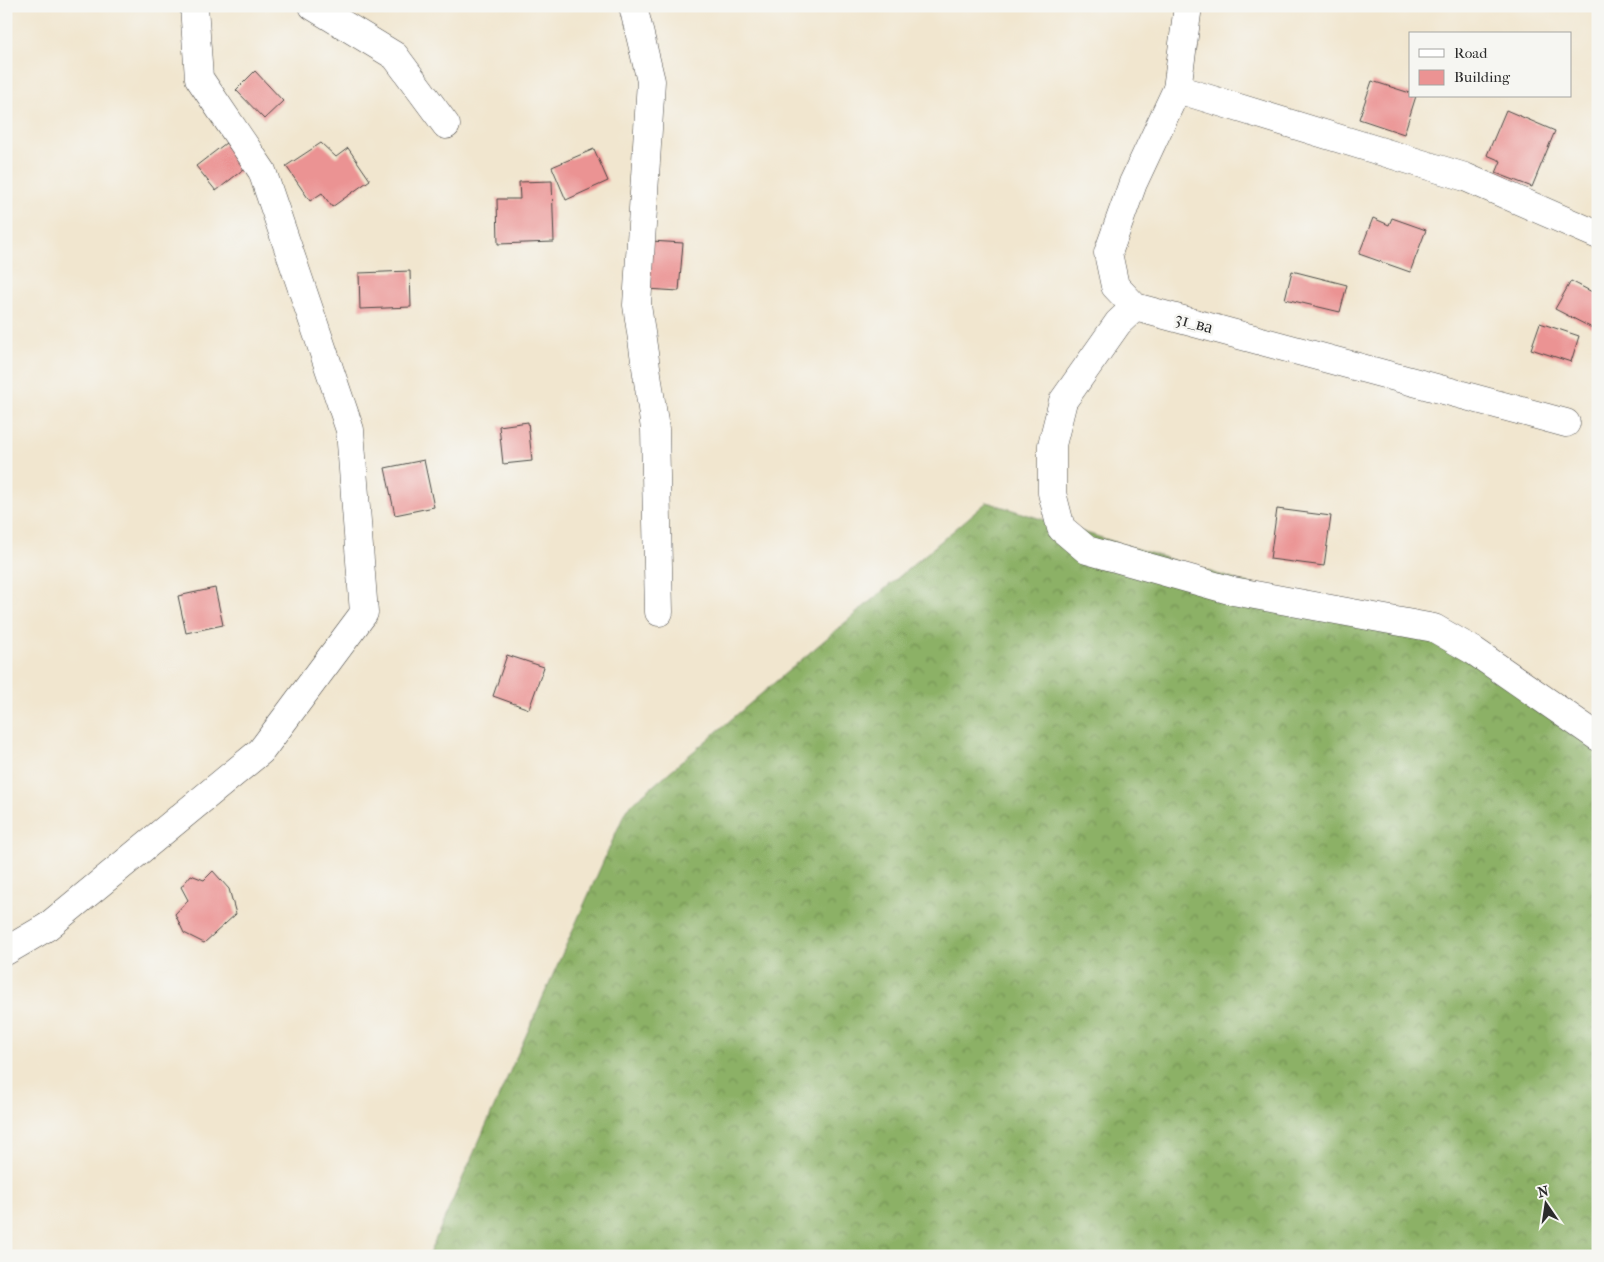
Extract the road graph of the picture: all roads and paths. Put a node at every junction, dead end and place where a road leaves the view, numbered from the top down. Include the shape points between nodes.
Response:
1 (194, 6) edge
2 (313, 6) edge
3 (633, 6) edge
4 (1188, 6) edge
5 (1177, 89) junction
6 (446, 125) dead end
7 (1598, 235) edge
8 (1135, 307) junction
9 (1566, 423) dead end
10 (659, 612) dead end
11 (1598, 737) edge
12 (6, 951) edge

1 - 12 street via 199,78 262,171 350,430 364,614 261,751 47,927
2 - 6 street via 395,56
3 - 10 street via 651,81 637,306 655,429
4 - 5 street
5 - 7 street via 1465,177
5 - 8 street via 1134,183 1108,253 1115,286
8 - 9 street, 31_ва
8 - 11 street via 1118,323 1063,401 1052,445 1052,494 1061,528 1088,550 1233,591 1434,628 1474,651

